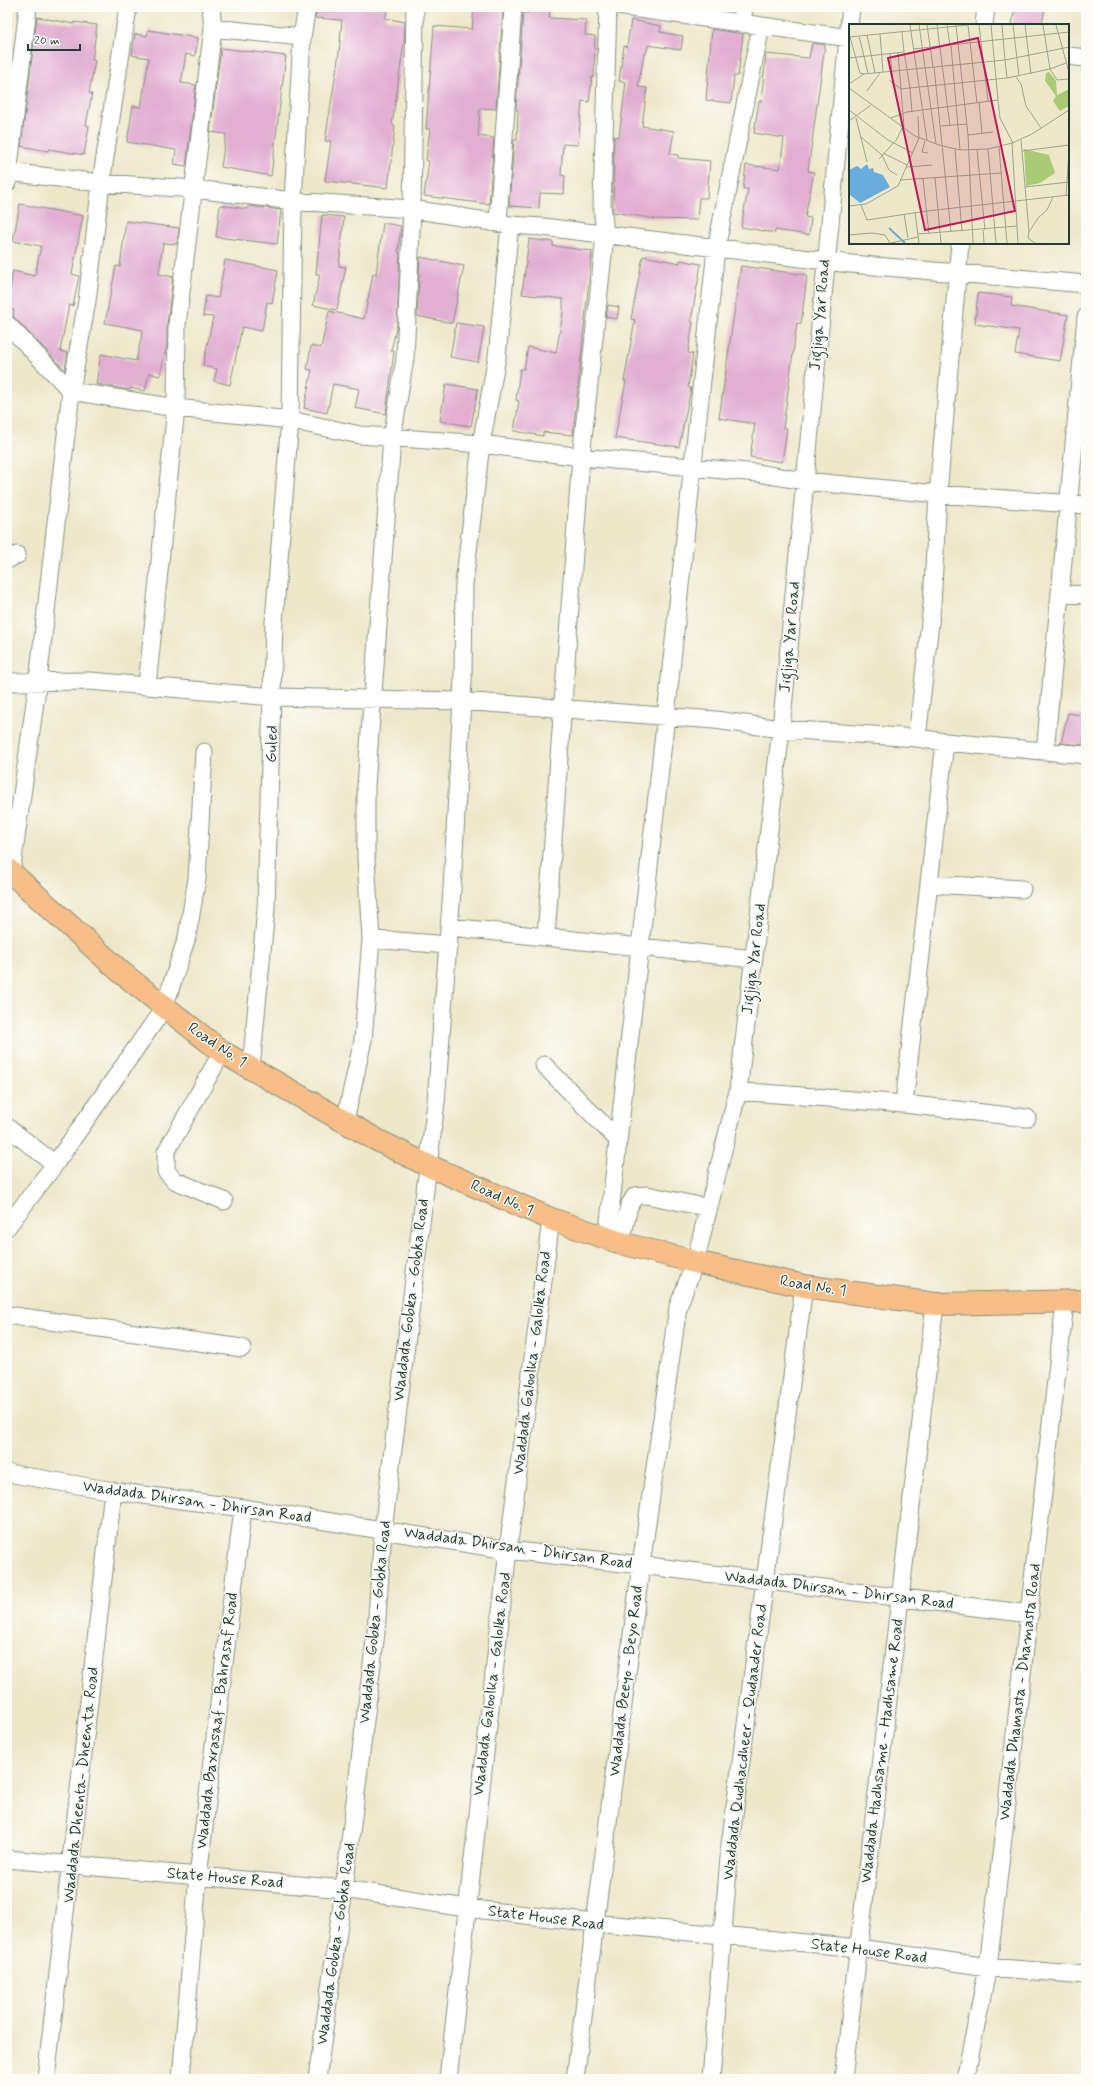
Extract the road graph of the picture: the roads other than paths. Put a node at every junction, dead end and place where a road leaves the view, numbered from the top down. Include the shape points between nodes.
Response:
1 (28, 7) edge
2 (128, 7) edge
3 (210, 7) edge
4 (307, 7) edge
5 (415, 7) edge
6 (513, 7) edge
7 (608, 7) edge
8 (624, 7) edge
9 (851, 7) edge
10 (986, 7) edge
11 (743, 15) edge
12 (850, 24) edge
13 (984, 24) edge
14 (760, 26) junction
15 (213, 28) junction
16 (302, 37) junction
17 (849, 38) edge
18 (1069, 56) edge
19 (1086, 58) edge
20 (7, 176) edge
21 (101, 183) junction
22 (195, 189) junction
23 (292, 201) junction
24 (412, 209) junction
25 (504, 224) junction
26 (605, 236) junction
27 (960, 244) edge
28 (716, 249) junction
29 (825, 261) junction
30 (956, 275) junction
31 (1086, 284) edge
32 (1086, 316) edge
33 (7, 324) edge
34 (71, 391) junction
35 (176, 408) junction
36 (290, 420) junction
37 (392, 438) junction
38 (481, 444) junction
39 (581, 457) junction
40 (694, 467) junction
41 (804, 481) junction
42 (938, 494) junction
43 (1067, 503) junction
44 (1086, 505) edge
45 (1060, 593) junction
46 (1086, 596) edge
47 (38, 681) junction
48 (7, 682) edge
49 (147, 686) junction
50 (273, 697) junction
51 (372, 698) junction
52 (461, 701) junction
53 (562, 710) junction
54 (666, 716) junction
55 (781, 729) junction
56 (917, 738) junction
57 (945, 742) junction
58 (204, 752) dead end
59 (1045, 752) junction
60 (1086, 755) edge
61 (9, 871) edge
62 (929, 884) junction
63 (1022, 889) dead end
64 (450, 927) junction
65 (546, 936) junction
66 (371, 938) junction
67 (449, 945) junction
68 (640, 947) junction
69 (754, 959) junction
70 (164, 1008) junction
71 (222, 1052) junction
72 (544, 1065) dead end
73 (251, 1068) junction
74 (738, 1091) junction
75 (904, 1104) junction
76 (1027, 1118) dead end
77 (345, 1121) junction
78 (7, 1127) edge
79 (618, 1140) junction
80 (55, 1164) junction
81 (427, 1165) junction
82 (224, 1201) dead end
83 (709, 1208) junction
84 (551, 1219) junction
85 (7, 1227) edge
86 (614, 1241) junction
87 (695, 1262) junction
88 (804, 1286) junction
89 (1076, 1302) edge
90 (935, 1304) junction
91 (7, 1315) edge
92 (242, 1348) dead end
93 (7, 1472) edge
94 (113, 1491) junction
95 (243, 1508) junction
96 (383, 1530) junction
97 (508, 1550) junction
98 (641, 1565) junction
99 (766, 1581) junction
100 (900, 1598) junction
101 (1030, 1614) junction
102 (7, 1859) edge
103 (72, 1864) junction
104 (198, 1876) junction
105 (344, 1889) junction
106 (466, 1908) junction
107 (594, 1923) junction
108 (724, 1936) junction
109 (859, 1948) junction
110 (988, 1967) junction
111 (1086, 1975) edge
112 (46, 2079) edge
113 (181, 2079) edge
114 (318, 2079) edge
115 (448, 2079) edge
116 (575, 2079) edge
117 (711, 2079) edge
118 (843, 2079) edge
119 (966, 2079) edge

1 - 20 street
2 - 21 street
3 - 15 street
4 - 16 street, Guled
5 - 24 street
6 - 25 street, Waddada Gobka - Gobka Road
7 - 26 street via 602,204
8 - 11 street
9 - 12 street, Jigjiga Yar Road
10 - 13 street
11 - 14 street
14 - 17 street
14 - 28 street
15 - 16 street
15 - 22 street
16 - 23 street, Guled
17 - 29 street, Jigjiga Yar Road
18 - 19 street
20 - 21 street
21 - 22 street
21 - 34 street via 87,301
22 - 23 street
22 - 35 street via 178,325
23 - 24 street
23 - 36 street, Guled
24 - 25 street
24 - 37 street via 406,358
25 - 26 street
25 - 38 street, Waddada Gobka - Gobka Road via 497,357
26 - 28 street
26 - 39 street
27 - 30 street
28 - 29 street
28 - 40 street
29 - 30 street
29 - 41 street, Jigjiga Yar Road
30 - 31 street
30 - 42 street
32 - 43 street
33 - 34 street
34 - 35 street
34 - 47 street
35 - 36 street
35 - 49 street
36 - 37 street via 360,435
36 - 50 street, Guled via 274,622
37 - 38 street
37 - 51 street
38 - 39 street
38 - 52 street, Waddada Gobka - Gobka Road via 464,584
39 - 40 street
39 - 53 street
40 - 41 street via 758,473
40 - 54 street
41 - 42 street
41 - 55 street, Jigjiga Yar Road
42 - 43 street
42 - 56 street via 932,605
43 - 44 street
43 - 45 street
45 - 46 street
45 - 59 street
47 - 48 street
47 - 49 street via 90,681
47 - 61 street
49 - 50 street
50 - 51 street
50 - 73 street, Guled via 266,909
51 - 52 street
51 - 66 street via 366,786 366,859
52 - 53 street
52 - 64 street, Waddada Gobka - Gobka Road
53 - 54 street
53 - 65 street
54 - 55 street
54 - 68 street
55 - 56 street
55 - 69 street, Jigjiga Yar Road
56 - 57 street
57 - 59 street
57 - 62 street
58 - 70 street via 197,879 187,937
59 - 60 street
61 - 70 highway, Road No. 1
62 - 63 street
62 - 75 street
64 - 65 street
64 - 67 street, Waddada Gobka - Gobka Road
65 - 68 street
66 - 67 street
66 - 77 street via 363,1040
67 - 81 street, Waddada Gobka - Gobka Road via 436,1102
68 - 69 street
68 - 79 street
69 - 74 street, Jigjiga Yar Road
70 - 71 highway, Road No. 1
70 - 80 street
71 - 73 highway, Road No. 1
71 - 82 street via 166,1152 166,1171 174,1180
72 - 79 street
73 - 77 highway, Road No. 1
74 - 75 street
74 - 83 street, Jigjiga Yar Road
75 - 76 street
77 - 81 highway, Road No. 1
78 - 80 street
79 - 86 street
80 - 85 street
81 - 84 highway, Road No. 1
81 - 96 street, Waddada Gobka - Gobka Road
83 - 86 street via 647,1195 634,1196
83 - 87 street, Jigjiga Yar Road
84 - 86 highway, Road No. 1
84 - 97 street, Waddada Galoolka - Galolka Road
86 - 87 highway, Road No. 1
87 - 88 highway, Road No. 1
87 - 98 street, Waddada Beeyo - Beyo Road via 678,1307
88 - 90 highway, Road No. 1
88 - 99 street, Waddada Qudhacdheer - Qudaader Road
89 - 90 highway, Road No. 1
89 - 101 street, Waddada Dhamasta - Dhamasta Road
90 - 100 street, Waddada Hadhsame - Hadhsame Road
91 - 92 street
93 - 94 street, Waddada Dhirsan - Dhirsan Road
94 - 95 street, Waddada Dhirsan - Dhirsan Road
94 - 103 street, Waddada Dheenta- Dheenta Road
95 - 96 street, Waddada Dhirsan - Dhirsan Road
95 - 104 street, Waddada Baxrasaaf - Bahrasaf Road
96 - 97 street, Waddada Dhirsan - Dhirsan Road
96 - 105 street, Waddada Gobka - Gobka Road via 376,1632
97 - 98 street, Waddada Dhirsan - Dhirsan Road
97 - 106 street, Waddada Galoolka - Galolka Road
98 - 99 street, Waddada Dhirsan - Dhirsan Road
98 - 107 street, Waddada Beeyo - Beyo Road
99 - 100 street, Waddada Dhirsan - Dhirsan Road
99 - 108 street, Waddada Qudhacdheer - Qudaader Road via 730,1845
100 - 101 street, Waddada Dhirsan - Dhirsan Road
100 - 109 street, Waddada Hadhsame - Hadhsame Road
101 - 110 street, Waddada Dhamasta - Dhamasta Road
102 - 103 street, State House Road
103 - 104 street, State House Road
103 - 112 street, Waddada Dheenta- Dheenta Road
104 - 105 street, State House Road
104 - 113 street, Waddada Baxrasaaf - Bahrasaf Road
105 - 106 street, State House Road
105 - 114 street, Waddada Gobka - Gobka Road
106 - 107 street, State House Road
106 - 115 street, Waddada Galoolka - Galolka Road
107 - 108 street, State House Road
107 - 116 street, Waddada Beeyo - Beyo Road
108 - 109 street, State House Road
108 - 117 street, Waddada Qudhacdheer - Qudaader Road
109 - 110 street, State House Road
109 - 118 street, Waddada Hadhsame - Hadhsame Road
110 - 111 street, State House Road
110 - 119 street, Waddada Dhamasta - Dhamasta Road

